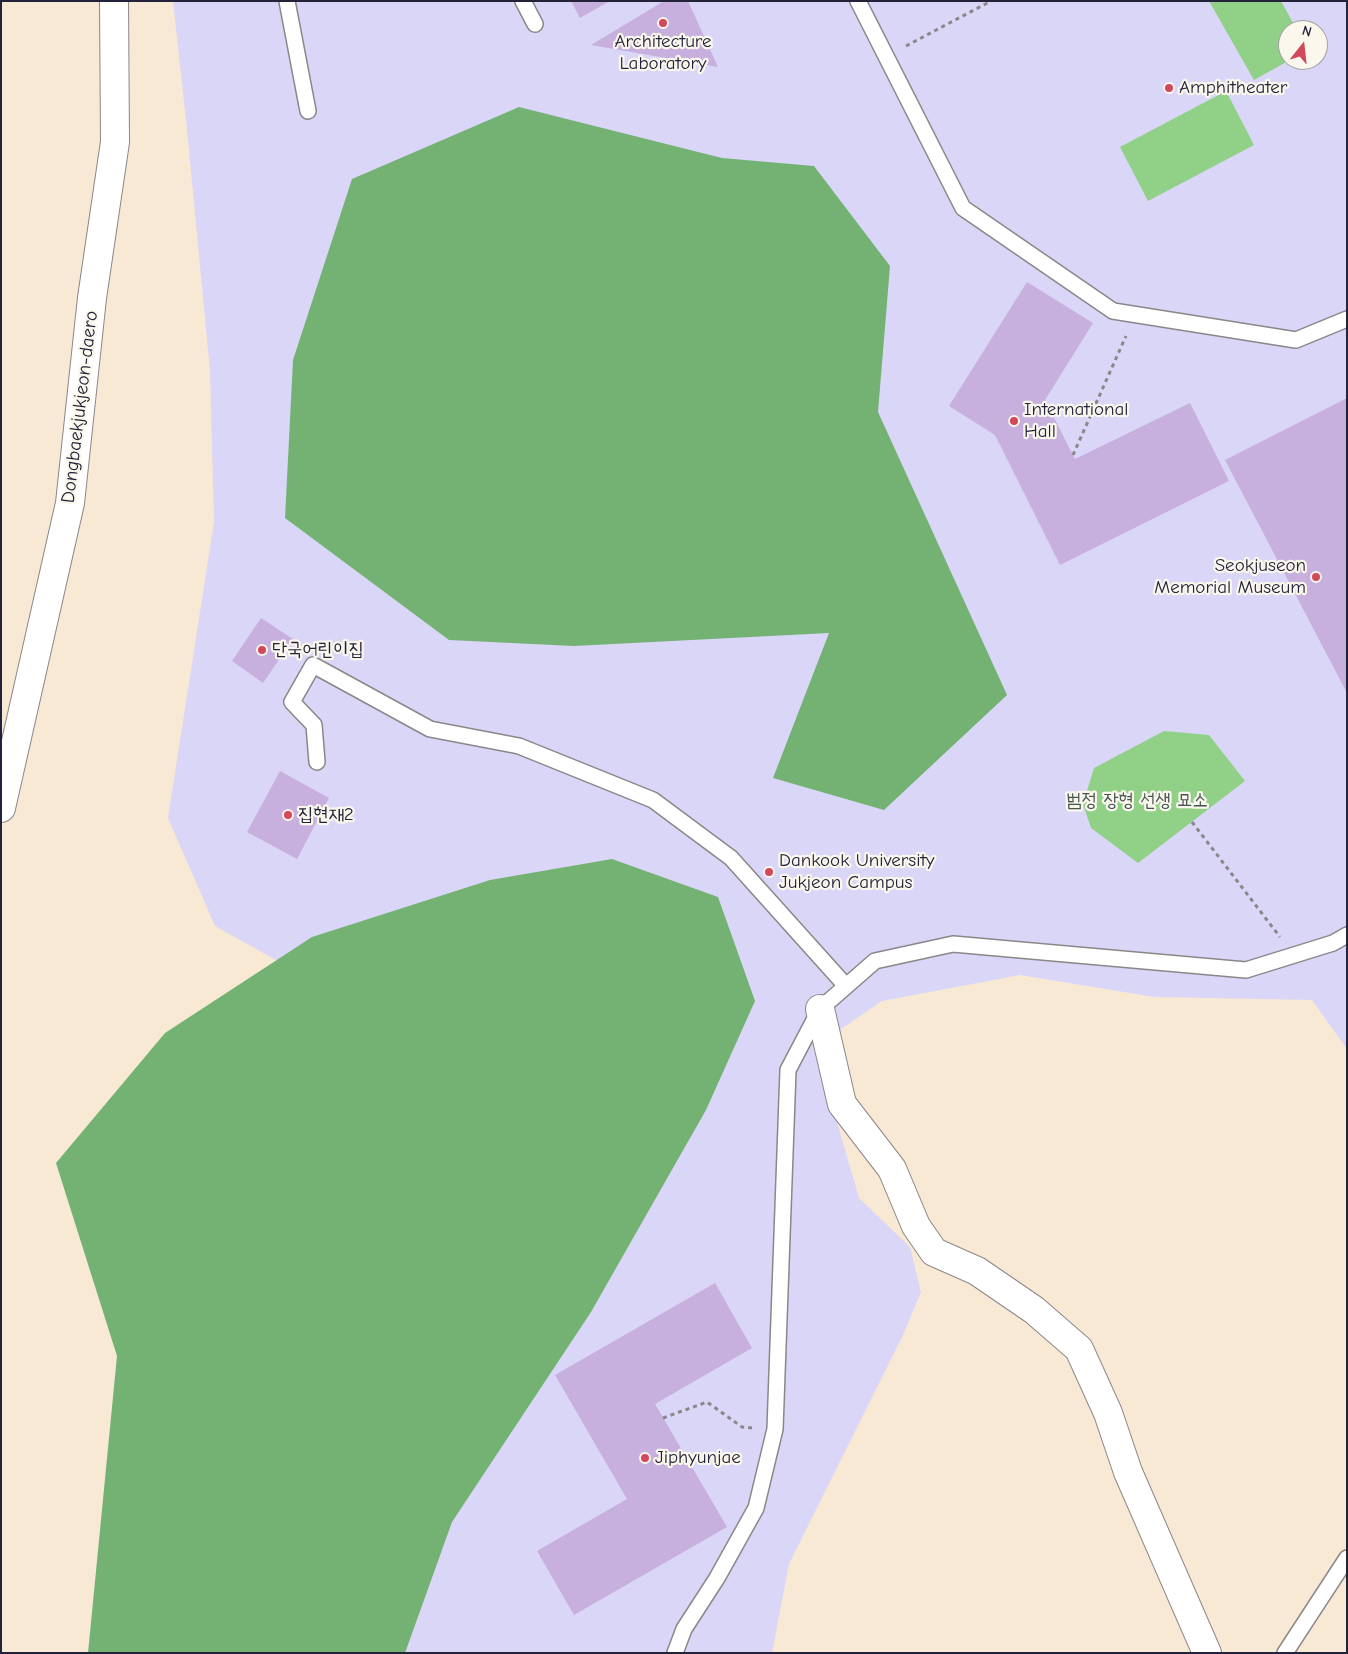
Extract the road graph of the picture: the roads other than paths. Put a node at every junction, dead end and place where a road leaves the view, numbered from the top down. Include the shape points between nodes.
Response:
1 (114, 1) edge
2 (287, 1) edge
3 (523, 1) edge
4 (858, 1) edge
5 (536, 24) dead end
6 (308, 111) dead end
7 (1347, 320) edge
8 (317, 762) dead end
9 (1, 808) edge
10 (1347, 935) edge
11 (846, 986) junction
12 (820, 1009) junction
13 (1347, 1558) edge
14 (675, 1653) edge
15 (1207, 1653) edge
16 (1285, 1653) edge

1 - 9 main road, Dongbaekjukjeon-daero via 115,142 92,298 70,503
2 - 6 lane
3 - 5 lane
4 - 7 lane via 964,208 1113,311 1296,340
8 - 11 lane via 314,725 292,702 313,665 430,729 519,746 653,800 731,858
10 - 11 lane via 1246,970 953,944 876,961
11 - 12 lane
12 - 14 lane via 788,1070 775,1429 756,1508 684,1629
12 - 15 main road via 842,1104 892,1169 916,1226 934,1252 976,1271 1034,1310 1080,1349 1128,1472
13 - 16 lane

